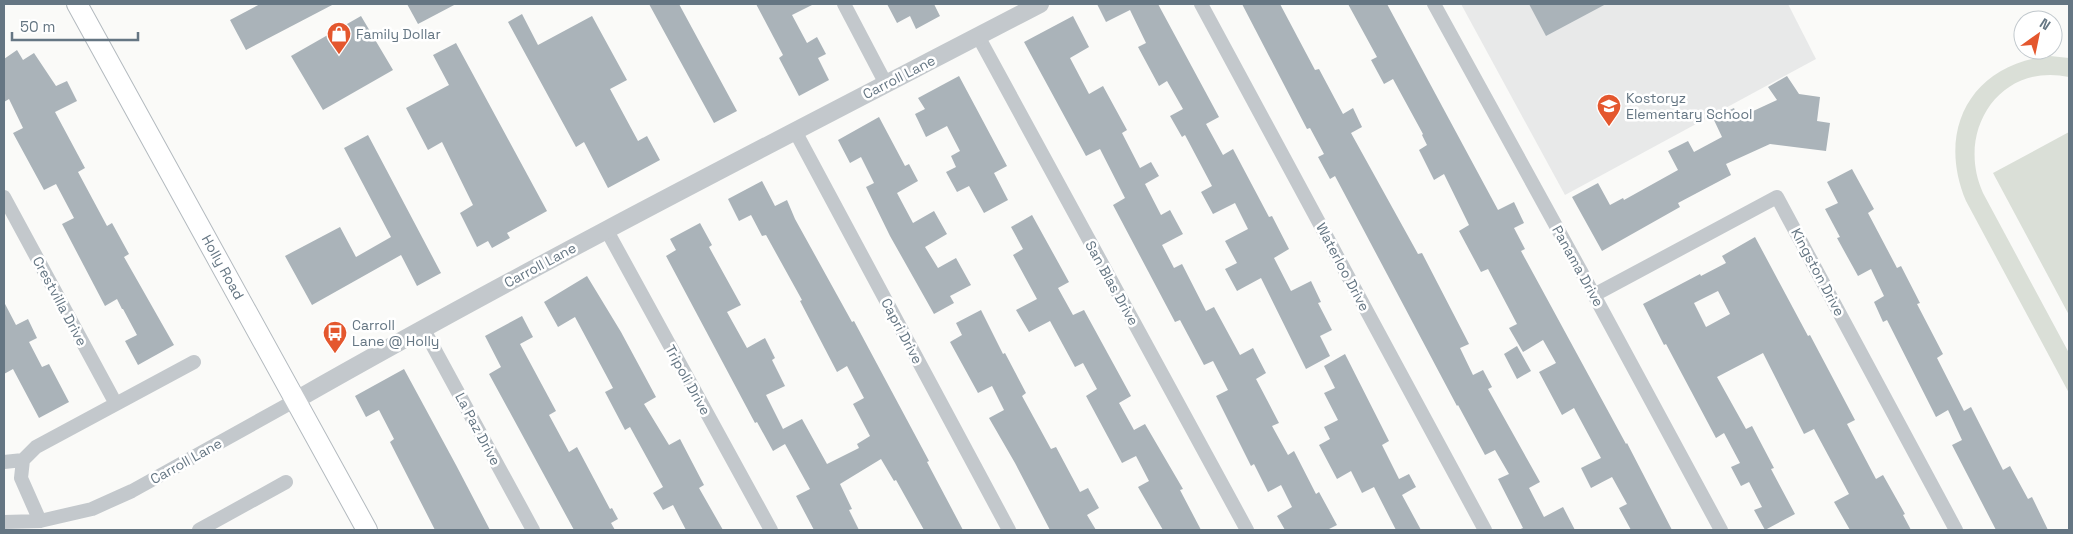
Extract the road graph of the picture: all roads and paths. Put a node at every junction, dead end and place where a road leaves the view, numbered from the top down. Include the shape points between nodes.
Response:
1 (77, 4) edge
2 (844, 4) edge
3 (1040, 4) edge
4 (1200, 4) edge
5 (1434, 4) edge
6 (978, 36) junction
7 (886, 84) junction
8 (795, 131) junction
9 (4, 197) edge
10 (606, 229) junction
11 (1594, 295) junction
12 (423, 328) junction
13 (194, 362) dead end
14 (296, 400) junction
15 (116, 404) junction
16 (23, 460) junction
17 (4, 462) edge
18 (286, 482) dead end
19 (40, 521) junction
20 (4, 522) edge
21 (198, 530) edge
22 (367, 530) edge
23 (533, 530) edge
24 (771, 530) edge
25 (1009, 530) edge
26 (1247, 530) edge
27 (1485, 530) edge
28 (1721, 530) edge
29 (1956, 530) edge

1 - 14 main road, Holly Road
2 - 7 street
3 - 6 street, Carroll Lane
4 - 27 street, Waterloo Drive
5 - 11 street, Panama Drive
6 - 7 street, Carroll Lane
6 - 26 street, San Blas Drive
7 - 8 street, Carroll Lane
8 - 10 street, Carroll Lane
8 - 25 street, Capri Drive
9 - 15 street, Crestvilla Drive
10 - 12 street, Carroll Lane
10 - 24 street, Tripoli Drive
11 - 28 street, Panama Drive
11 - 29 street, Kingston Drive via 1777,197
12 - 14 street, Carroll Lane
12 - 23 street, La Paz Drive
13 - 15 street
14 - 19 street, Carroll Lane via 124,494 92,509
14 - 22 main road, Holly Road
15 - 16 street via 36,447
16 - 17 street
16 - 19 street via 22,478
18 - 21 street
19 - 20 street, Carroll Lane

